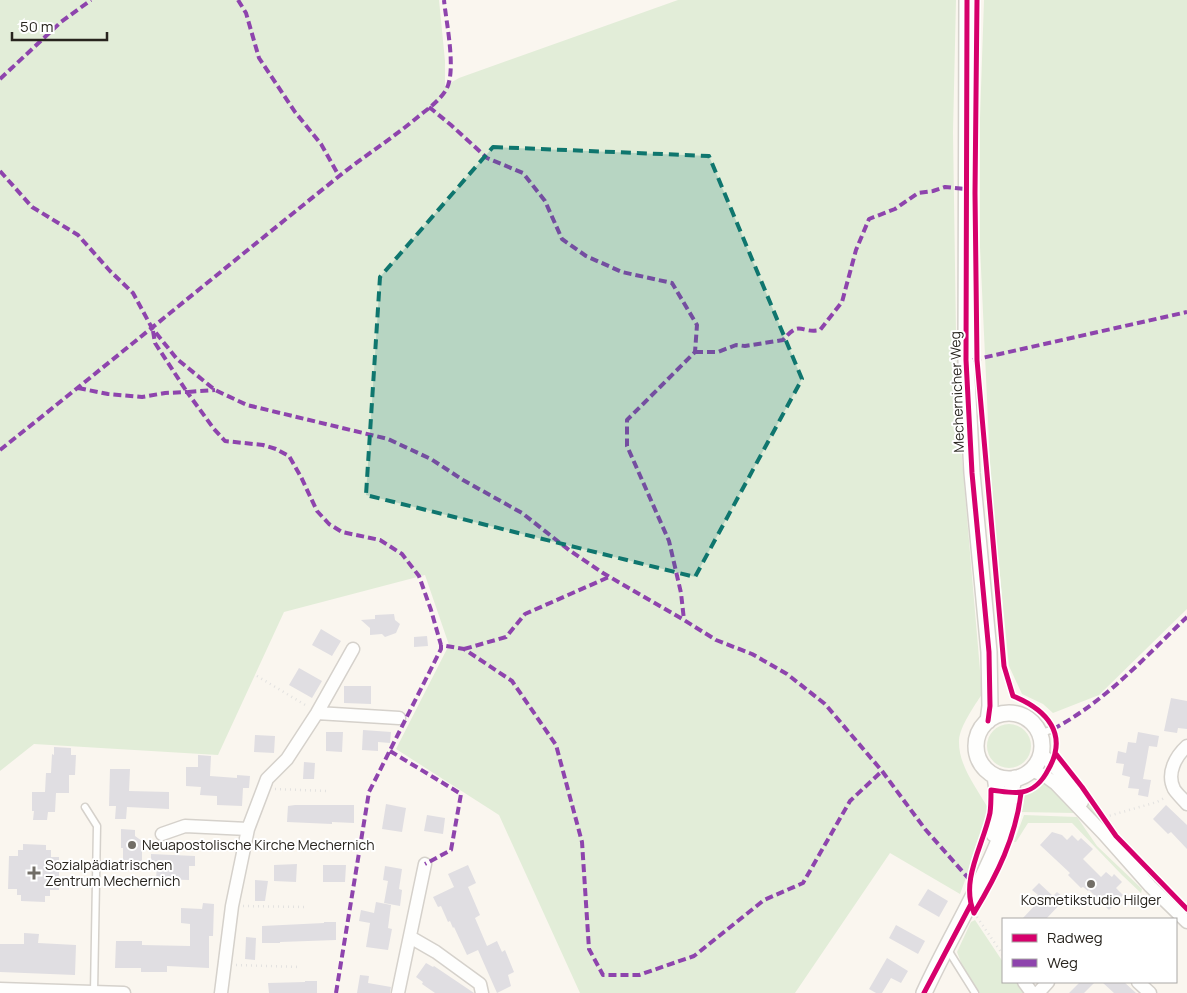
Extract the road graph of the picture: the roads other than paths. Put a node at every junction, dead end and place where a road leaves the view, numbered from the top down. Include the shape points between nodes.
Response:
1 (967, 0) edge
2 (353, 649) dead end
3 (989, 652) junction
4 (317, 713) junction
5 (1010, 713) junction
6 (399, 718) dead end
7 (988, 721) junction
8 (1187, 746) edge
9 (1041, 753) junction
10 (1031, 770) junction
11 (995, 776) junction
12 (1015, 778) junction
13 (1187, 804) edge
14 (85, 807) dead end
15 (248, 829) junction
16 (1103, 833) junction
17 (162, 834) dead end
18 (993, 855) junction
19 (425, 864) dead end
20 (1187, 922) edge
21 (410, 937) junction
22 (947, 948) junction
23 (1047, 983) edge
24 (1139, 983) edge
25 (0, 989) edge
26 (68, 992) edge
27 (94, 992) junction
28 (124, 993) edge
29 (221, 993) edge
30 (398, 993) edge
31 (482, 993) edge
32 (924, 993) edge
33 (975, 993) edge
34 (1038, 993) edge
35 (1150, 993) edge

1 - 3 street, Mechernicher Weg via 966,360 972,473
2 - 4 street
3 - 5 street, Mechernicher Weg via 1000,698
3 - 7 street, Mechernicher Weg
4 - 6 street
4 - 15 street via 287,758 267,779
5 - 7 street
5 - 9 street via 1022,716 1046,732
7 - 11 street via 981,729 976,750 980,761
8 - 13 street via 1172,766 1173,786
9 - 10 street
9 - 16 street via 1066,779
10 - 12 street
10 - 16 street via 1056,784
11 - 12 street
11 - 18 street
12 - 18 street
14 - 27 lane via 97,826
15 - 17 street via 185,826
15 - 29 street via 232,906
16 - 20 street
18 - 22 street
19 - 21 street
21 - 30 street
21 - 31 street via 480,984
22 - 32 street
22 - 33 lane
23 - 34 street
24 - 35 street
25 - 26 street
26 - 27 street
27 - 28 street

